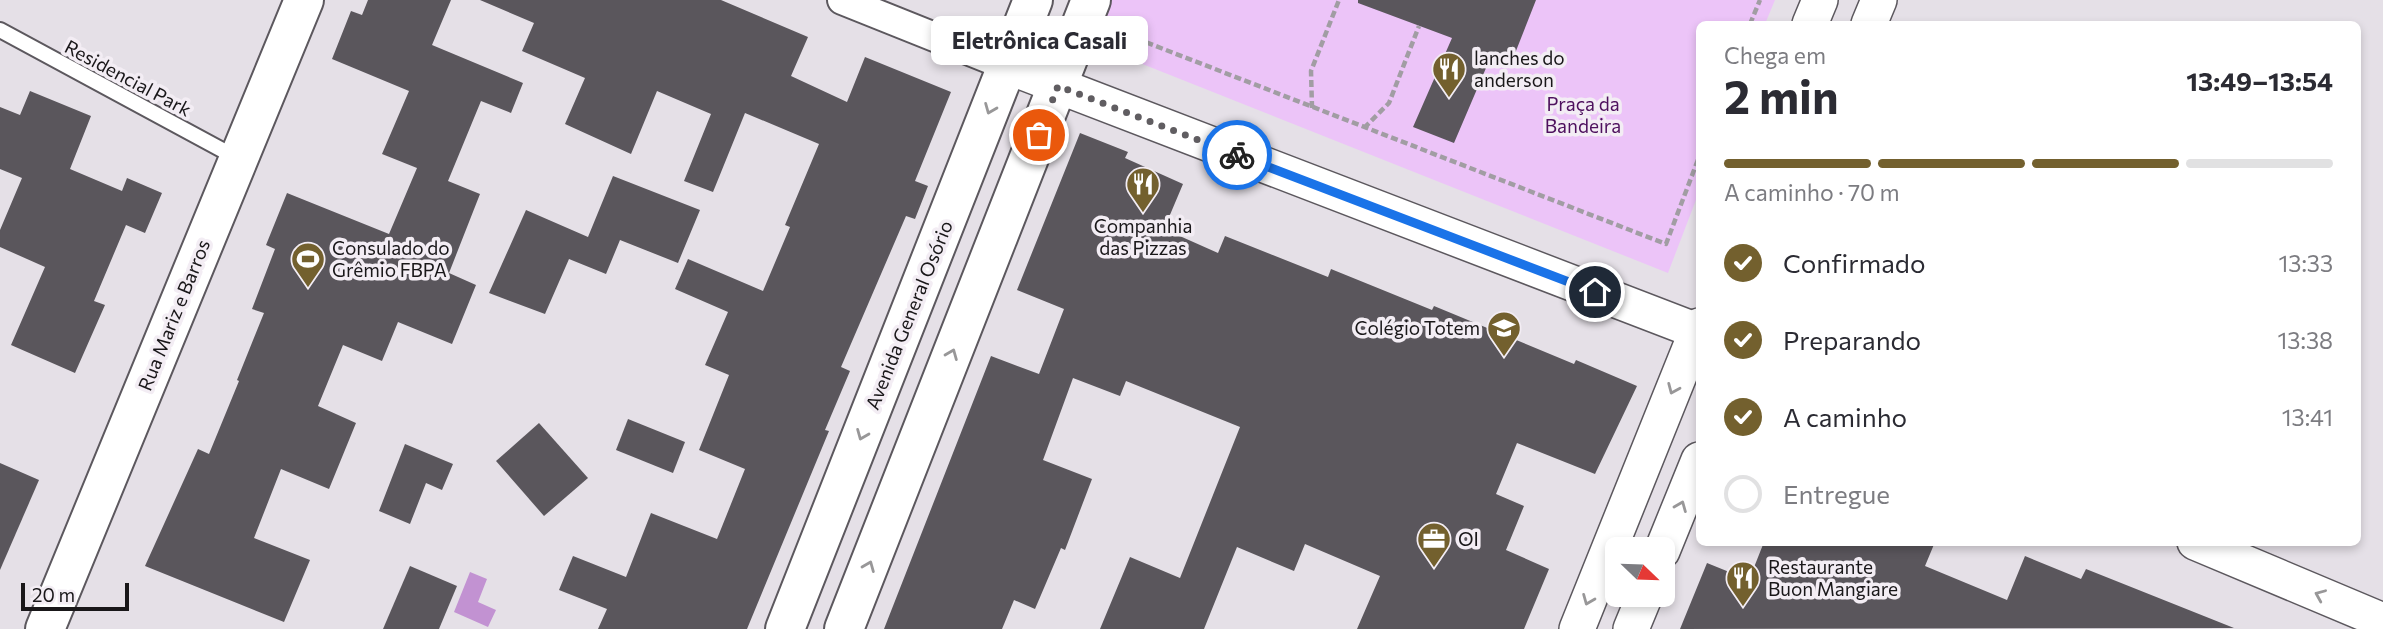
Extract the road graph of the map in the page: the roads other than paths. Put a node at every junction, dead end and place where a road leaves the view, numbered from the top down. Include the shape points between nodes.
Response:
1 (304, 0) edge
2 (842, 0) edge
3 (1033, 0) edge
4 (1819, 0) edge
5 (1879, 0) edge
6 (1104, 10) edge
7 (1811, 21) edge
8 (1870, 21) edge
9 (0, 30) edge
10 (1007, 66) junction
11 (1058, 86) junction
12 (238, 159) junction
13 (1696, 333) edge
14 (1696, 341) edge
15 (1696, 467) edge
16 (1668, 537) edge
17 (2205, 546) edge
18 (1640, 607) edge
19 (2383, 621) edge
20 (45, 629) edge
21 (785, 629) edge
22 (844, 629) edge
23 (1577, 629) edge
24 (1631, 629) edge

1 - 12 main road, Rua Mariz e Barros
2 - 10 street
3 - 10 main road, Avenida General Osório
4 - 7 street
5 - 8 street
6 - 11 main road
9 - 12 lane, Residencial Park
10 - 11 street
10 -> 21 main road, Avenida General Osório
11 - 13 street
22 -> 11 main road
12 - 20 main road, Rua Mariz e Barros
14 -> 23 street
16 -> 15 street
19 -> 17 street
18 - 24 street

